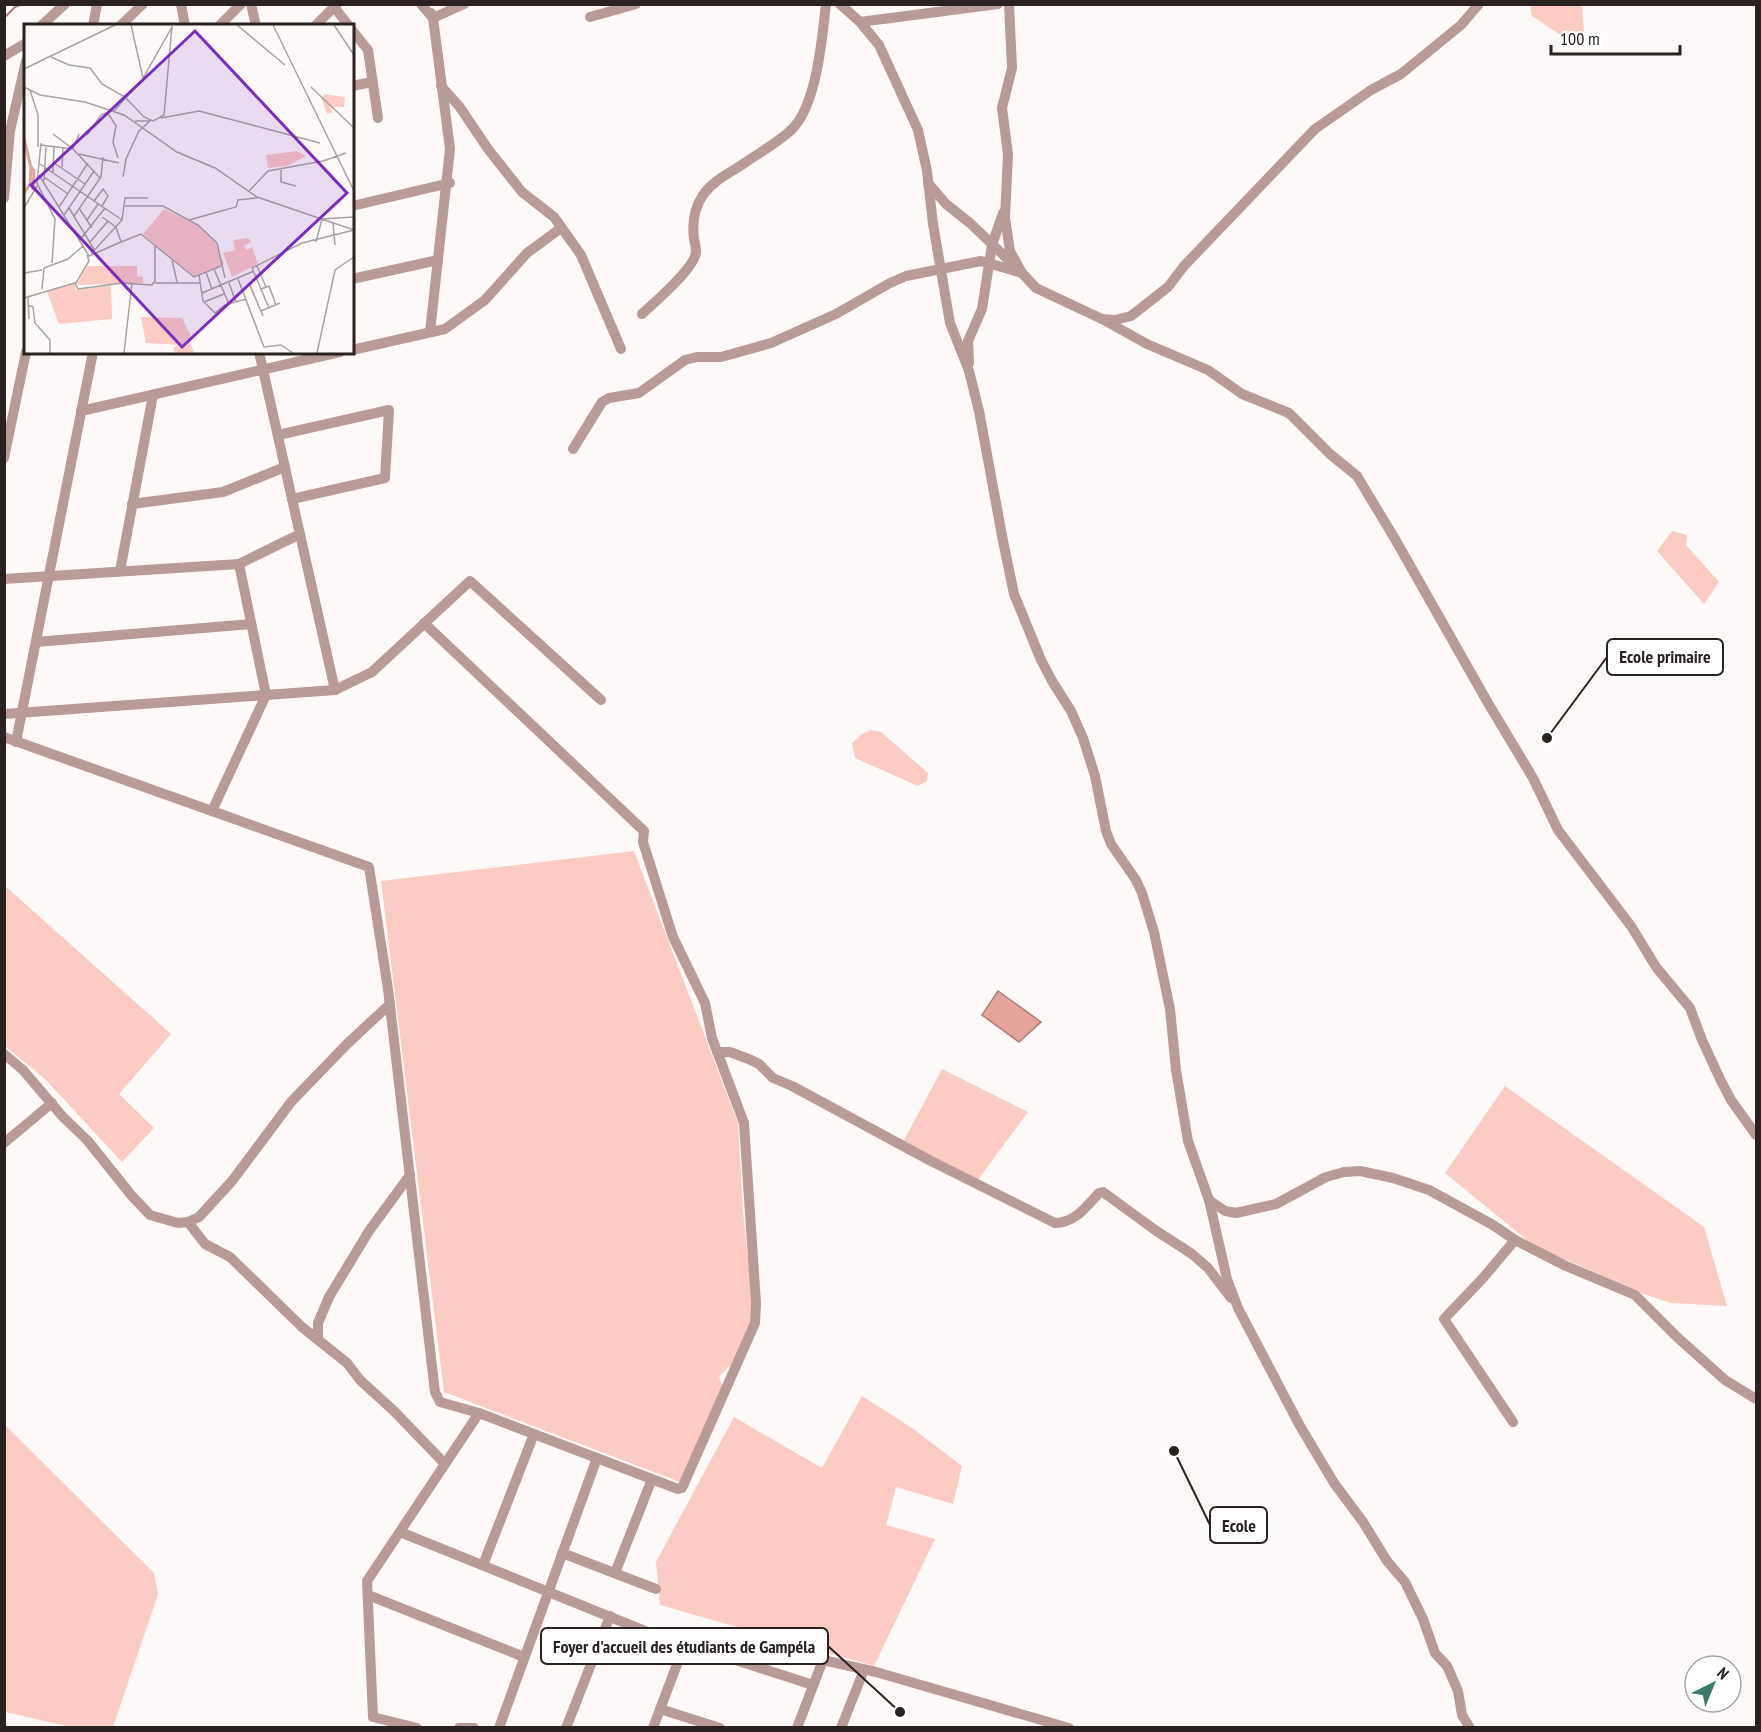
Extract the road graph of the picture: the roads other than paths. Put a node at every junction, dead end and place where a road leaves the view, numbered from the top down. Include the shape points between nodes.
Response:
1 (65, 4) edge
2 (97, 4) edge
3 (143, 4) edge
4 (181, 4) edge
5 (241, 4) edge
6 (251, 4) edge
7 (421, 4) edge
8 (429, 4) edge
9 (464, 4) edge
10 (636, 4) edge
11 (826, 4) edge
12 (840, 4) edge
13 (998, 4) edge
14 (1010, 4) edge
15 (1479, 4) edge
16 (335, 6) edge
17 (590, 17) dead end
18 (433, 18) junction
19 (860, 22) junction
20 (43, 24) edge
21 (93, 24) edge
22 (122, 24) edge
23 (185, 24) edge
24 (221, 24) edge
25 (256, 24) edge
26 (317, 24) edge
27 (348, 24) edge
28 (354, 32) edge
29 (24, 44) edge
30 (4, 56) edge
31 (24, 71) edge
32 (372, 82) junction
33 (354, 86) edge
34 (441, 86) junction
35 (378, 118) dead end
36 (928, 183) junction
37 (448, 184) junction
38 (4, 198) edge
39 (1006, 201) junction
40 (354, 206) edge
41 (561, 228) junction
42 (992, 245) junction
43 (438, 260) junction
44 (988, 263) junction
45 (940, 269) junction
46 (1022, 273) junction
47 (354, 279) edge
48 (642, 314) dead end
49 (1102, 319) junction
50 (430, 332) junction
51 (621, 349) dead end
52 (354, 350) edge
53 (26, 354) edge
54 (93, 354) edge
55 (259, 354) edge
56 (331, 354) edge
57 (263, 369) junction
58 (969, 371) junction
59 (153, 394) junction
60 (81, 411) junction
61 (278, 435) junction
62 (573, 449) dead end
63 (4, 458) edge
64 (285, 467) junction
65 (292, 500) junction
66 (132, 504) junction
67 (300, 534) junction
68 (239, 564) junction
69 (120, 571) junction
70 (49, 576) junction
71 (4, 579) edge
72 (424, 623) junction
73 (251, 624) junction
74 (36, 642) junction
75 (335, 690) junction
76 (266, 695) junction
77 (601, 700) dead end
78 (22, 713) junction
79 (4, 714) edge
80 (4, 737) edge
81 (16, 741) junction
82 (212, 811) junction
83 (390, 1004) junction
84 (717, 1052) junction
85 (4, 1054) edge
86 (52, 1103) junction
87 (1756, 1135) edge
88 (4, 1143) edge
89 (410, 1175) junction
90 (1209, 1200) junction
91 (188, 1222) junction
92 (1515, 1240) junction
93 (1238, 1308) junction
94 (318, 1338) junction
95 (1756, 1398) edge
96 (479, 1413) junction
97 (1513, 1422) dead end
98 (534, 1434) junction
99 (597, 1458) junction
100 (445, 1464) junction
101 (652, 1479) junction
102 (400, 1532) junction
103 (562, 1553) junction
104 (483, 1565) junction
105 (615, 1573) junction
106 (656, 1589) dead end
107 (548, 1591) junction
108 (368, 1595) junction
109 (610, 1616) junction
110 (685, 1643) junction
111 (524, 1657) junction
112 (864, 1670) junction
113 (813, 1684) junction
114 (660, 1709) junction
115 (417, 1728) edge
116 (459, 1728) edge
117 (474, 1728) edge
118 (499, 1728) edge
119 (566, 1728) edge
120 (653, 1728) edge
121 (720, 1728) edge
122 (797, 1728) edge
123 (841, 1728) edge
124 (1069, 1728) edge
125 (1470, 1728) edge

1 - 20 street
2 - 21 street
3 - 22 street
4 - 23 street
5 - 24 street
6 - 25 street
7 - 18 street
8 - 18 street
9 - 18 street
10 - 17 street
11 - 48 street via 818,60 802,117 789,133 722,176 702,196 694,214 696,254 692,262
12 - 19 street
13 - 19 street
14 - 39 street via 1012,68 1002,108 1008,154
15 - 49 street via 1461,25 1401,74 1315,129 1168,287 1131,316
16 - 26 street
16 - 27 street
18 - 34 street
19 - 36 street via 879,45 913,116
28 - 32 street via 368,50
29 - 30 street
31 - 38 street via 10,131
32 - 33 street
32 - 35 street
34 - 37 street via 450,149
34 - 41 street via 522,192 554,217
36 - 42 street
36 - 45 street
37 - 40 street
37 - 43 street
39 - 42 street
39 - 46 street via 1010,251
41 - 50 street via 527,253 484,300 445,329
41 - 51 street via 581,255
42 - 44 street
42 - 46 street
43 - 47 street
43 - 50 street
44 - 45 street
44 - 46 street
44 - 58 street via 982,309 969,341
45 - 58 street via 950,324
45 - 62 street via 890,283 836,314 771,343 721,357 685,360 639,393 602,402
46 - 49 street via 1036,288
49 - 87 street via 1147,344 1208,370 1242,394 1289,413 1357,476 1533,778 1558,830 1690,1008 1726,1091
50 - 52 street
53 - 63 street
54 - 60 street
55 - 57 street
56 - 57 street
57 - 59 street
57 - 61 street
58 - 90 street via 1014,594 1041,660 1083,738 1106,831 1142,892 1154,932 1170,1009 1188,1141
59 - 60 street
59 - 66 street
60 - 70 street
61 - 64 street
61 - 65 street via 389,410 385,478
64 - 65 street
64 - 66 street via 223,492
65 - 67 street
66 - 69 street
67 - 68 street
67 - 75 street
68 - 69 street
68 - 73 street
69 - 70 street
70 - 71 street
70 - 74 street
72 - 75 street via 372,672
72 - 77 street via 470,581
72 - 84 street via 644,831 643,842 673,937 705,1003
73 - 74 street
73 - 76 street
74 - 78 street
75 - 76 street
76 - 78 street
76 - 82 street
78 - 79 street
78 - 81 street
80 - 81 street
81 - 82 street
82 - 83 street via 369,867
83 - 89 street
83 - 91 street via 291,1102 232,1181 199,1217
84 - 93 street via 730,1052 759,1064 773,1078 1055,1223 1076,1217 1102,1192 1192,1254 1208,1268
84 - 101 street via 744,1122 755,1323 682,1488
85 - 86 street
86 - 88 street
86 - 91 street via 150,1215
89 - 94 street via 329,1296 318,1323
89 - 96 street via 435,1392 440,1402
90 - 92 street via 1236,1213 1276,1204 1326,1177 1360,1171 1429,1190
90 - 93 street via 1227,1280
91 - 94 street via 205,1244 230,1257
92 - 95 street via 1635,1295 1725,1380
92 - 97 street via 1444,1319
93 - 125 street via 1334,1483 1405,1582 1435,1653 1447,1666
94 - 100 street
96 - 98 street
96 - 100 street
98 - 99 street
98 - 104 street
99 - 101 street
99 - 103 street
100 - 102 street
101 - 105 street
102 - 104 street
102 - 108 street via 367,1581
103 - 105 street
103 - 107 street
104 - 107 street
105 - 106 street
107 - 109 street
107 - 111 street
108 - 111 street
108 - 115 street via 373,1717
109 - 110 street
109 - 119 street
110 - 113 street
110 - 114 street
111 - 118 street
112 - 113 street via 823,1660
112 - 123 street
112 - 124 street
113 - 122 street
114 - 120 street
114 - 121 street
116 - 117 street

